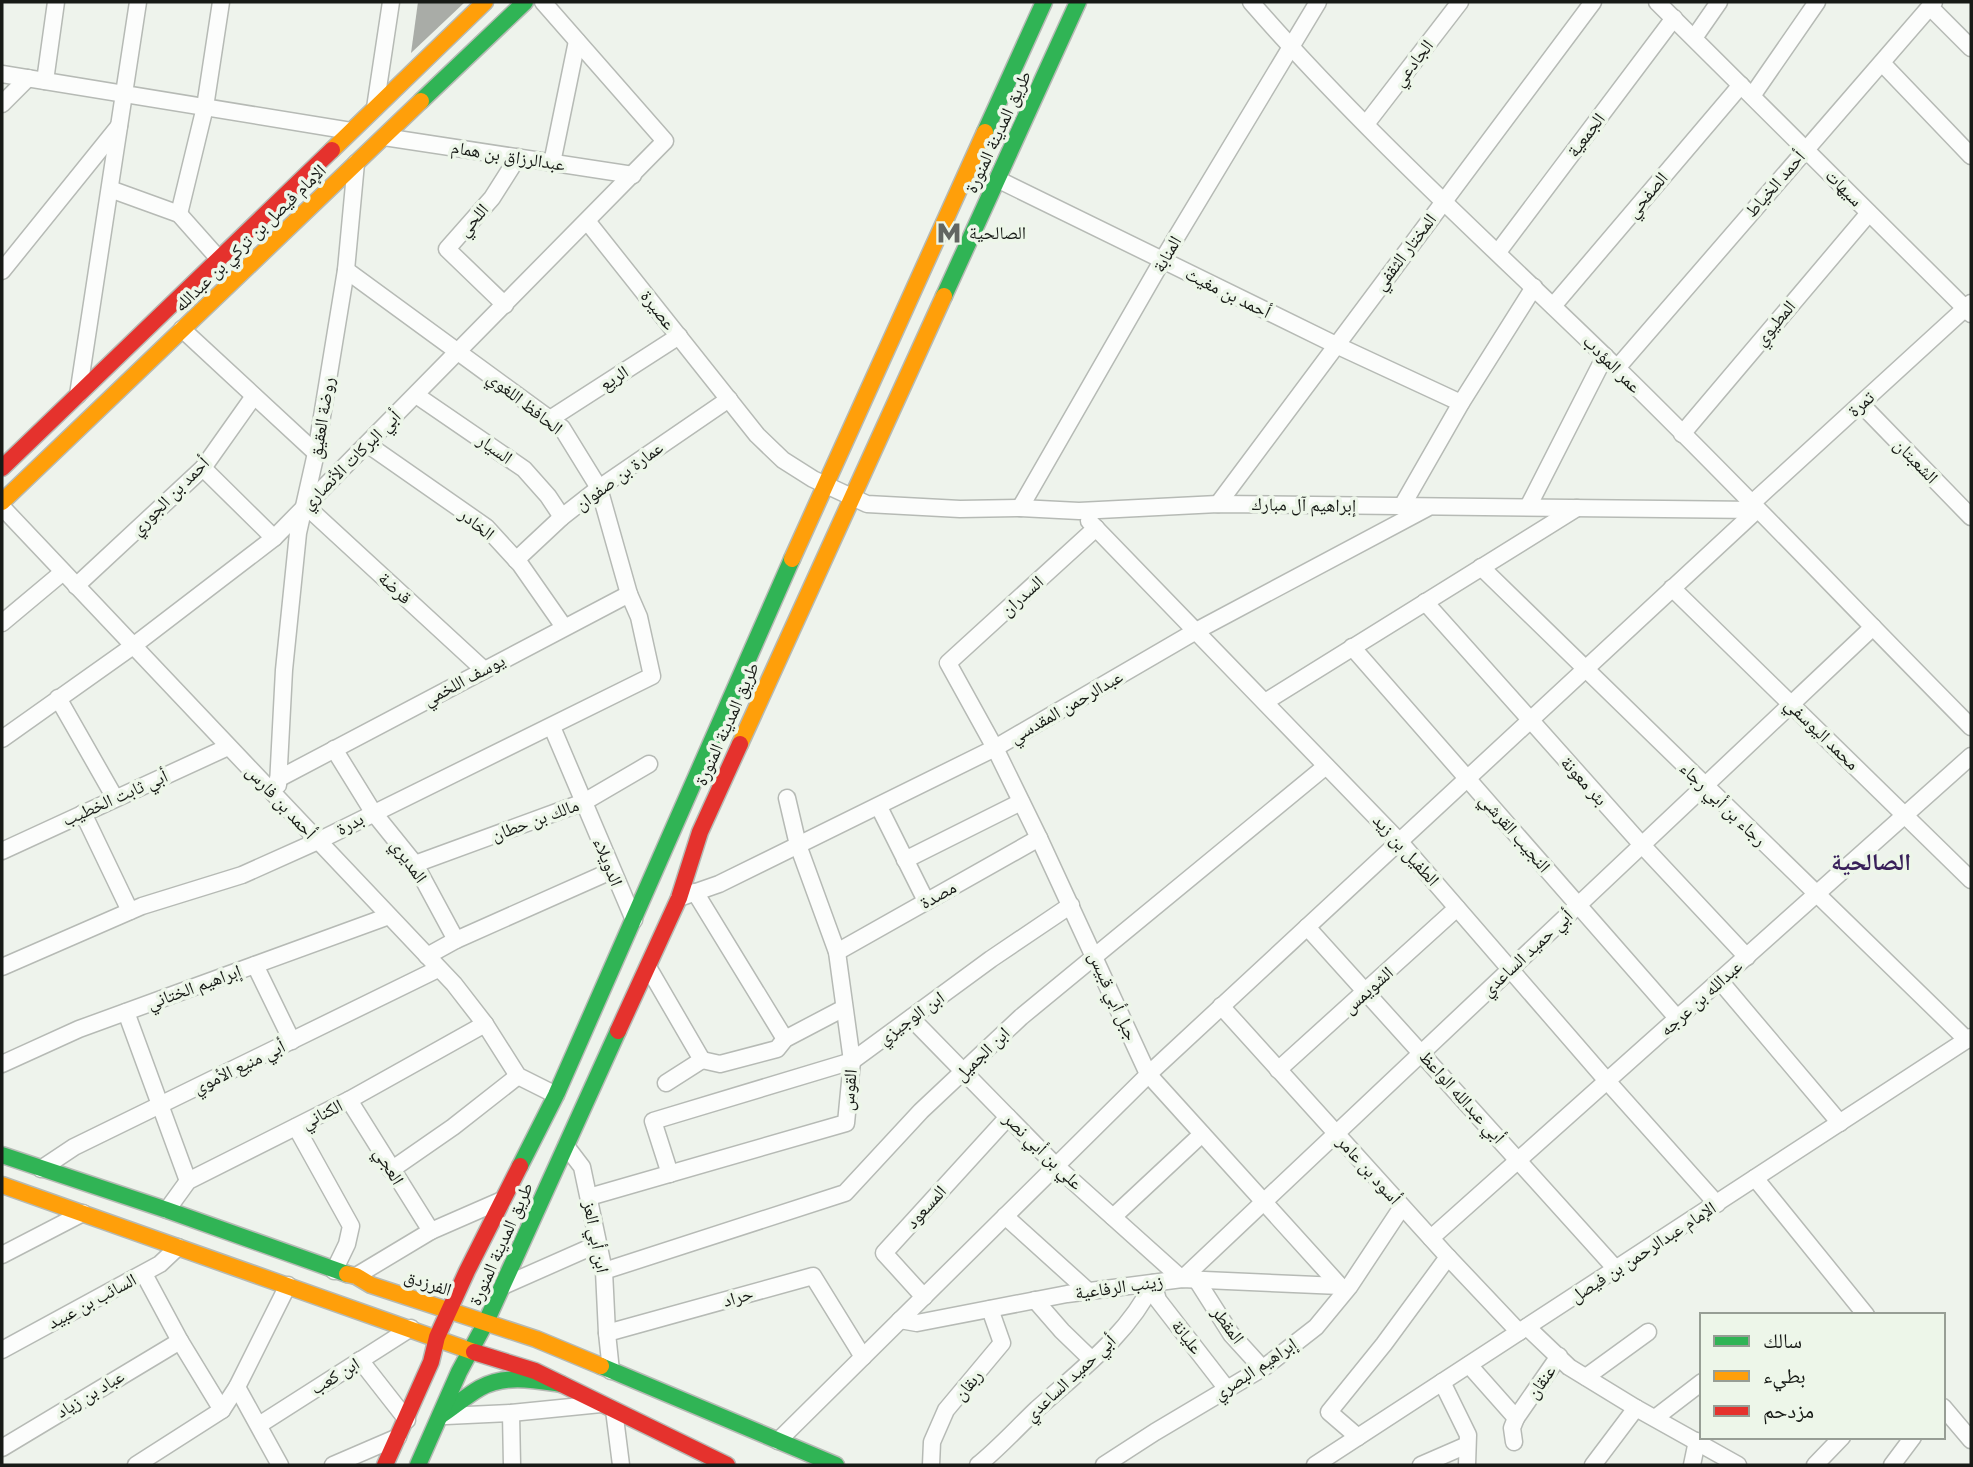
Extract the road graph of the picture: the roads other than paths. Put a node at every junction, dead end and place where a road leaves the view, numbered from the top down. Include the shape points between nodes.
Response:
1 (56, 2) edge
2 (138, 2) edge
3 (221, 2) edge
4 (391, 2) edge
5 (485, 2) edge
6 (525, 2) edge
7 (543, 2) edge
8 (1044, 2) edge
9 (1078, 2) edge
10 (1251, 2) edge
11 (1318, 2) edge
12 (1460, 2) edge
13 (1593, 2) edge
14 (1657, 2) edge
15 (1719, 2) edge
16 (1817, 2) edge
17 (1932, 4) edge
18 (1674, 18) junction
19 (1694, 38) junction
20 (577, 41) junction
21 (1290, 47) junction
22 (1971, 48) edge
23 (1882, 63) junction
24 (2, 74) edge
25 (28, 78) junction
26 (45, 81) junction
27 (1746, 91) junction
28 (125, 94) junction
29 (2, 104) edge
30 (205, 107) junction
31 (375, 108) junction
32 (1366, 124) junction
33 (120, 125) junction
34 (351, 131) junction
35 (384, 137) junction
36 (1805, 149) junction
37 (1971, 156) edge
38 (518, 158) junction
39 (356, 163) junction
40 (552, 163) junction
41 (633, 175) junction
42 (997, 179) junction
43 (110, 189) junction
44 (1444, 200) junction
45 (1869, 213) junction
46 (179, 214) junction
47 (587, 221) junction
48 (1498, 252) junction
49 (219, 259) junction
50 (1162, 261) junction
51 (346, 270) junction
52 (2, 271) edge
53 (1534, 287) junction
54 (505, 305) junction
55 (1553, 306) junction
56 (1969, 309) edge
57 (182, 330) junction
58 (679, 336) junction
59 (1336, 345) junction
60 (458, 352) junction
61 (1611, 362) junction
62 (78, 395) junction
63 (416, 395) junction
64 (254, 396) junction
65 (729, 399) junction
66 (1461, 403) junction
67 (1861, 404) junction
68 (550, 419) junction
69 (1682, 434) junction
70 (367, 444) junction
71 (316, 453) junction
72 (2, 468) edge
73 (203, 468) junction
74 (825, 485) junction
75 (598, 488) junction
76 (852, 498) junction
77 (1218, 504) junction
78 (2, 505) edge
79 (306, 506) junction
80 (1402, 506) junction
81 (1430, 506) junction
82 (1528, 507) junction
83 (1754, 507) junction
84 (1020, 508) junction
85 (1577, 508) junction
86 (1079, 511) junction
87 (562, 517) junction
88 (1971, 517) edge
89 (1096, 528) junction
90 (274, 538) junction
91 (516, 560) junction
92 (1481, 567) junction
93 (63, 572) junction
94 (76, 586) junction
95 (1672, 588) junction
96 (629, 594) junction
97 (1425, 602) junction
98 (2, 623) edge
99 (564, 627) junction
100 (1872, 627) junction
101 (1196, 631) junction
102 (133, 646) junction
103 (1352, 646) junction
104 (947, 663) joint
105 (1584, 668) junction
106 (483, 669) junction
107 (58, 698) junction
108 (1265, 702) junction
109 (1791, 704) junction
110 (1529, 720) junction
111 (552, 727) junction
112 (1971, 727) edge
113 (2, 739) edge
114 (228, 747) junction
115 (995, 748) junction
116 (334, 749) junction
117 (1971, 756) edge
118 (649, 764) dead end
119 (1326, 765) junction
120 (1466, 778) junction
121 (278, 779) junction
122 (1704, 786) junction
123 (115, 798) junction
124 (276, 798) junction
125 (787, 798) dead end
126 (584, 802) junction
127 (1021, 802) junction
128 (879, 807) junction
129 (373, 812) junction
130 (83, 813) junction
131 (1905, 815) junction
132 (1039, 838) junction
133 (318, 841) junction
134 (1399, 841) junction
135 (798, 845) junction
136 (1642, 845) junction
137 (2, 851) edge
138 (905, 860) junction
139 (415, 864) junction
140 (611, 871) junction
141 (1971, 880) edge
142 (695, 892) junction
143 (1816, 895) junction
144 (679, 898) junction
145 (926, 901) junction
146 (1071, 905) junction
147 (1578, 905) junction
148 (1457, 908) junction
149 (130, 911) junction
150 (389, 916) junction
151 (634, 920) junction
152 (1307, 927) junction
153 (456, 940) junction
154 (837, 952) junction
155 (427, 956) junction
156 (1095, 957) junction
157 (1747, 957) junction
158 (256, 965) junction
159 (2, 967) edge
160 (648, 967) junction
161 (438, 969) junction
162 (1510, 969) junction
163 (1720, 981) junction
164 (1366, 992) junction
165 (1221, 1006) junction
166 (844, 1008) junction
167 (126, 1012) junction
168 (911, 1018) junction
169 (1678, 1018) junction
170 (485, 1024) junction
171 (785, 1039) junction
172 (1969, 1039) edge
173 (292, 1041) junction
174 (1422, 1052) junction
175 (702, 1060) junction
176 (852, 1061) junction
177 (2, 1064) edge
178 (1278, 1070) junction
179 (963, 1072) junction
180 (1148, 1074) junction
181 (518, 1076) junction
182 (1608, 1082) junction
183 (666, 1083) dead end
184 (556, 1095) junction
185 (349, 1100) junction
186 (161, 1105) junction
187 (1008, 1117) junction
188 (1840, 1122) junction
189 (296, 1127) junction
190 (1202, 1134) junction
191 (1335, 1134) junction
192 (566, 1146) junction
193 (2, 1155) edge
194 (1519, 1161) junction
195 (1056, 1166) junction
196 (41, 1169) junction
197 (391, 1170) junction
198 (670, 1174) junction
199 (1755, 1178) junction
200 (188, 1181) junction
201 (3, 1186) edge
202 (589, 1197) junction
203 (504, 1199) junction
204 (1264, 1202) junction
205 (1717, 1204) junction
206 (1402, 1207) junction
207 (167, 1210) junction
208 (83, 1213) junction
209 (1005, 1216) junction
210 (1113, 1217) junction
211 (431, 1231) junction
212 (1431, 1238) junction
213 (598, 1244) junction
214 (178, 1247) junction
215 (2, 1255) edge
216 (1448, 1257) junction
217 (1615, 1269) junction
218 (334, 1271) junction
219 (604, 1271) junction
220 (144, 1273) junction
221 (356, 1276) junction
222 (1189, 1279) junction
223 (1153, 1283) junction
224 (288, 1285) junction
225 (503, 1286) junction
226 (1340, 1286) joint
227 (1088, 1291) junction
228 (924, 1297) junction
229 (1035, 1300) junction
230 (990, 1309) junction
231 (1861, 1309) edge
232 (450, 1310) junction
233 (900, 1320) junction
234 (486, 1322) junction
235 (411, 1328) junction
236 (1523, 1329) junction
237 (1648, 1332) dead end
238 (607, 1333) junction
239 (437, 1337) junction
240 (180, 1341) junction
241 (2, 1350) edge
242 (471, 1351) junction
243 (1559, 1356) junction
244 (863, 1357) junction
245 (360, 1360) junction
246 (1092, 1360) junction
247 (1469, 1365) junction
248 (1262, 1368) junction
249 (611, 1371) junction
250 (1586, 1377) junction
251 (1442, 1382) junction
252 (561, 1384) junction
253 (1700, 1384) edge
254 (237, 1387) junction
255 (1227, 1389) junction
256 (608, 1407) junction
257 (1636, 1408) junction
258 (1945, 1409) edge
259 (222, 1410) junction
260 (510, 1413) junction
261 (440, 1416) junction
262 (1516, 1418) junction
263 (1655, 1418) junction
264 (407, 1420) junction
265 (259, 1424) junction
266 (398, 1437) junction
267 (1358, 1437) junction
268 (1700, 1439) edge
269 (1840, 1439) edge
270 (1912, 1439) edge
271 (1971, 1440) edge
272 (778, 1441) junction
273 (1514, 1442) dead end
274 (1707, 1442) edge
275 (1467, 1445) junction
276 (2, 1448) edge
277 (998, 1459) edge
278 (136, 1465) edge
279 (280, 1465) edge
280 (333, 1465) edge
281 (385, 1465) edge
282 (418, 1465) edge
283 (512, 1465) edge
284 (621, 1465) edge
285 (727, 1465) edge
286 (835, 1465) edge
287 (932, 1465) edge
288 (978, 1465) edge
289 (1104, 1465) edge
290 (1315, 1465) edge
291 (1421, 1465) edge
292 (1467, 1465) edge
293 (1593, 1465) edge
294 (1692, 1465) edge
295 (1738, 1465) edge
296 (1815, 1465) edge
297 (1892, 1465) edge

1 - 26 street
2 - 28 street
3 - 30 street
4 - 31 street
5 - 31 main road, الإمام فيصل بن تركي بن عبدالله
6 - 35 main road, الإمام فيصل بن تركي بن عبدالله
7 - 20 street
8 - 74 main road, طريق المدينة المنورة
9 - 42 main road, طريق المدينة المنورة
10 - 21 street, عمر المؤدب
11 - 21 street, المنابة
12 - 32 street, الجادعي
13 - 44 street, المختار الثقفي
14 - 18 street, سيهات
15 - 19 street
16 - 27 street, الصفحي
17 - 22 street
17 - 23 street, أحمد الخياط
18 - 19 street, سيهات
18 - 48 street, الجمعية
19 - 27 street, سيهات
20 - 40 street
20 - 41 street, أبي البركات الأنصاري via 665,141
21 - 32 street, عمر المؤدب
21 - 50 street, المنابة
23 - 36 street, أحمد الخياط
23 - 37 street
24 - 25 street
25 - 26 street
25 - 29 street
26 - 28 street
27 - 36 street, سيهات
27 - 55 street, الصفحي
28 - 30 street
28 - 33 street
30 - 34 street
30 - 46 street
31 - 34 main road, الإمام فيصل بن تركي بن عبدالله
32 - 44 street, عمر المؤدب
33 - 43 street
33 - 52 street
34 - 49 main road, الإمام فيصل بن تركي بن عبدالله
35 - 38 street, عبدالرزاق بن همام
35 - 39 main road, الإمام فيصل بن تركي بن عبدالله
36 - 45 street, سيهات
36 - 61 street, أحمد الخياط
38 - 40 street, عبدالرزاق بن همام
38 - 54 street, اللحي via 492,198 447,249
39 - 51 street, روضة العقيق
39 - 57 main road, الإمام فيصل بن تركي بن عبدالله
40 - 41 street, عبدالرزاق بن همام
41 - 47 street, أبي البركات الأنصاري
42 - 50 street, أحمد بن مغيث
42 - 76 main road, طريق المدينة المنورة
43 - 46 street
43 - 62 street
44 - 48 street, عمر المؤدب
44 - 59 street, المختار الثقفي
45 - 56 street, سيهات
45 - 69 street, المطيوي
46 - 49 street
47 - 54 street, أبي البركات الأنصاري
47 - 58 street, عصيرة
48 - 53 street, عمر المؤدب
49 - 62 main road, الإمام فيصل بن تركي بن عبدالله
50 - 59 street, أحمد بن مغيث
50 - 84 street, المنابة
51 - 60 street, الحافظ اللغوي
51 - 71 street, روضة العقيق
53 - 55 street, عمر المؤدب
53 - 66 street
54 - 60 street, أبي البركات الأنصاري
55 - 61 street, عمر المؤدب
56 - 67 street, تمرة
57 - 64 street
57 - 78 main road, الإمام فيصل بن تركي بن عبدالله
58 - 65 street, عصيرة
58 - 68 street, الريع
59 - 66 street, أحمد بن مغيث
59 - 77 street, المختار الثقفي
60 - 63 street, أبي البركات الأنصاري
60 - 68 street, الحافظ اللغوي
61 - 69 street, عمر المؤدب
61 - 82 street, أحمد الخياط
62 - 72 main road, الإمام فيصل بن تركي بن عبدالله
63 - 70 street, أبي البركات الأنصاري
63 - 87 street, السيار via 524,469
64 - 71 street
64 - 73 street, أحمد بن الجوري
65 - 74 street, عصيرة via 783,460
65 - 75 street, عمارة بن صفوان
66 - 80 street
67 - 83 street, تمرة
67 - 88 street, الشعبتان
68 - 75 street, الحافظ اللغوي via 562,428
69 - 83 street, عمر المؤدب
70 - 79 street, أبي البركات الأنصاري
70 - 91 street, الخادر via 485,527
71 - 79 street, روضة العقيق
73 - 90 street
73 - 94 street, أحمد بن الجوري
74 - 76 street, إبراهيم آل مبارك
74 - 151 main road, طريق المدينة المنورة
75 - 87 street, عمارة بن صفوان
75 - 96 street, الحافظ اللغوي
76 - 84 street, إبراهيم آل مبارك via 867,504
76 - 144 main road, طريق المدينة المنورة via 700,832
77 - 80 street, إبراهيم آل مبارك
77 - 86 street, إبراهيم آل مبارك
78 - 93 street, أحمد بن فارس
79 - 90 street, أبي البركات الأنصاري
79 - 106 street, قرضة
79 - 121 street, روضة العقيق via 298,533
80 - 81 street, إبراهيم آل مبارك
81 - 82 street, إبراهيم آل مبارك
81 - 101 street, عبدالرحمن المقدسي
82 - 85 street, إبراهيم آل مبارك
83 - 85 street, إبراهيم آل مبارك
83 - 95 street, تمرة
83 - 100 street, عمر المؤدب
84 - 86 street, إبراهيم آل مبارك
85 - 92 street
86 - 89 street, الطفيل بن زيد
87 - 91 street, عمارة بن صفوان
89 - 101 street, الطفيل بن زيد
89 - 104 street, السدران
90 - 102 street, أبي البركات الأنصاري
91 - 99 street, الخادر
92 - 97 street
92 - 105 street, رجاء بن أبي رجاء
93 - 94 street, أحمد بن فارس
93 - 98 street
94 - 102 street, أحمد بن فارس
95 - 105 street, تمرة
95 - 109 street, محمد اليوسفي
96 - 99 street, يوسف اللخمي
96 - 111 street, بدرة via 652,676
97 - 103 street
97 - 110 street, بئر معونة
99 - 106 street, يوسف اللخمي
100 - 109 street, أبي حميد الساعدي
100 - 112 street, عمر المؤدب
101 - 108 street, الطفيل بن زيد
101 - 115 street, عبدالرحمن المقدسي
102 - 107 street, أبي البركات الأنصاري
102 - 114 street, أحمد بن فارس
103 - 108 street
103 - 120 street, النجيب القرشي
104 - 115 street, جبل أبي قبيس
105 - 110 street, تمرة
105 - 122 street, رجاء بن أبي رجاء
106 - 116 street, يوسف اللخمي
107 - 113 street, أبي البركات الأنصاري
107 - 123 street
108 - 119 street, الطفيل بن زيد
109 - 122 street, أبي حميد الساعدي
109 - 131 street, محمد اليوسفي
110 - 120 street, تمرة
110 - 136 street, بئر معونة
111 - 126 street, الدويلاء
111 - 129 street, بدرة
114 - 123 street, أبي ثابت الخطيب
114 - 124 street, أحمد بن فارس
115 - 127 street, جبل أبي قبيس
115 - 128 street, عبدالرحمن المقدسي
116 - 121 street, يوسف اللخمي
116 - 129 street, المديري
117 - 131 street, عبدالله بن عرجه
118 - 126 street, مالك بن حطان
119 - 134 street, الطفيل بن زيد
119 - 156 street, ابن الجميل
120 - 134 street, تمرة
120 - 147 street, النجيب القرشي
121 - 124 street, روضة العقيق
122 - 136 street, أبي حميد الساعدي
122 - 143 street, رجاء بن أبي رجاء
123 - 130 street, أبي ثابت الخطيب
124 - 133 street, أحمد بن فارس
125 - 135 street, القوس
126 - 139 street, مالك بن حطان
126 - 140 street, الدويلاء
127 - 132 street, جبل أبي قبيس
127 - 138 street
128 - 135 street, عبدالرحمن المقدسي
128 - 138 street
129 - 133 street, بدرة
129 - 139 street, المديري
130 - 137 street, أبي ثابت الخطيب
130 - 149 street
131 - 141 street, محمد اليوسفي
131 - 143 street, عبدالله بن عرجه
132 - 145 street, مصدة
132 - 146 street, جبل أبي قبيس
133 - 149 street, بدرة via 242,875
133 - 150 street, أحمد بن فارس
134 - 148 street, الطفيل بن زيد
134 - 152 street, تمرة
135 - 142 street, عبدالرحمن المقدسي
135 - 154 street, القوس
136 - 147 street, أبي حميد الساعدي
136 - 157 street, بئر معونة
138 - 145 street
139 - 153 street, المديري
140 - 151 street, الدويلاء
140 - 153 street
142 - 144 street, عبدالرحمن المقدسي
142 - 171 street
143 - 157 street, عبدالله بن عرجه
143 - 172 street, رجاء بن أبي رجاء
144 - 160 main road, طريق المدينة المنورة
145 - 154 street, مصدة
146 - 156 street, جبل أبي قبيس
146 - 168 street, ابن الوجيزي
147 - 162 street, أبي حميد الساعدي
147 - 169 street, النجيب القرشي
148 - 162 street, الطفيل بن زيد
148 - 164 street, الشويمس
149 - 159 street, بدرة
150 - 155 street, أحمد بن فارس
150 - 158 street, إبراهيم الختاني
151 - 184 main road, طريق المدينة المنورة
152 - 164 street, أبي عبدالله الواعظ
152 - 165 street, تمرة
153 - 155 street
154 - 166 street, القوس
155 - 161 street, أحمد بن فارس
156 - 179 street, ابن الجميل
156 - 180 street, جبل أبي قبيس
157 - 163 street, عبدالله بن عرجه
158 - 167 street, إبراهيم الختاني
158 - 173 street
160 - 175 street
160 - 192 main road, طريق المدينة المنورة
161 - 170 street, أحمد بن فارس
161 - 173 street, أبي منيع الأموي
162 - 174 street, أبي حميد الساعدي
162 - 182 street, الطفيل بن زيد
163 - 169 street, عبدالله بن عرجه
163 - 188 street
164 - 174 street, أبي عبدالله الواعظ
164 - 178 street, الشويمس
165 - 178 street, أسود بن عامر
165 - 180 street, تمرة
166 - 171 street
166 - 176 street, القوس
167 - 177 street, إبراهيم الختاني
167 - 186 street
168 - 176 street, ابن الوجيزي
168 - 179 street, علي بن أبي نصر
169 - 182 street, عبدالله بن عرجه
170 - 181 street, أحمد بن فارس
170 - 185 street, الكناني
171 - 175 street via 777,1049 720,1064
172 - 188 street, الإمام عبدالرحمن بن فيصل
173 - 186 street, أبي منيع الأموي
174 - 191 street, أبي حميد الساعدي
174 - 194 street, أبي عبدالله الواعظ
175 - 183 street
176 - 198 street, القوس via 846,1123
176 - 198 street, ابن الوجيزي via 653,1121
178 - 191 street, أسود بن عامر
179 - 187 street, علي بن أبي نصر
179 - 219 street, ابن الجميل via 845,1193
180 - 190 street, جبل أبي قبيس
180 - 195 street, تمرة
181 - 184 street
181 - 197 street
182 - 194 street, عبدالله بن عرجه
182 - 205 street, الطفيل بن زيد
184 - 203 main road, طريق المدينة المنورة
185 - 189 street, الكناني
185 - 197 street, العجي
186 - 196 street, أبي منيع الأموي via 74,1147
186 - 200 street
187 - 195 street, علي بن أبي نصر
187 - 228 street, المسعود via 884,1253
188 - 199 street, الإمام عبدالرحمن بن فيصل
189 - 200 street, الكناني
189 - 218 street via 351,1226
190 - 204 street, جبل أبي قبيس
190 - 210 street
191 - 204 street, أبي حميد الساعدي
191 - 206 street, أسود بن عامر
192 - 202 street, ابن أبي العز via 582,1167
192 - 225 main road, طريق المدينة المنورة
193 - 196 main road, الفرزدق
194 - 212 street, عبدالله بن عرجه
194 - 217 street, أبي عبدالله الواعظ
195 - 209 street, تمرة
195 - 210 street, علي بن أبي نصر
196 - 207 main road, الفرزدق
197 - 211 street, العجي
198 - 202 street, القوس
199 - 205 street, الإمام عبدالرحمن بن فيصل
199 - 231 street
200 - 207 street, الكناني
201 - 208 main road
202 - 213 street, ابن أبي العز
203 - 211 street
203 - 232 main road, طريق المدينة المنورة
204 - 222 street, أبي حميد الساعدي
204 - 226 street, جبل أبي قبيس
205 - 217 street, الإمام عبدالرحمن بن فيصل
206 - 212 street, أسود بن عامر
206 - 248 street, إبراهيم البصري via 1349,1287 1315,1327
207 - 218 main road, الفرزدق
208 - 214 main road
208 - 215 street
209 - 227 street
209 - 228 street, تمرة
210 - 222 street, علي بن أبي نصر
211 - 221 street
212 - 216 street, أسود بن عامر
213 - 219 street, ابن أبي العز
213 - 225 street
214 - 220 street, السائب بن عبيد
214 - 224 main road
216 - 236 street, أسود بن عامر
216 - 267 street via 1329,1412
217 - 236 street, الإمام عبدالرحمن بن فيصل
218 - 221 main road, الفرزدق
219 - 238 street, ابن أبي العز
220 - 240 street
220 - 241 street, السائب بن عبيد
221 - 232 main road, الفرزدق
222 - 223 street, زينب الرفاعية
222 - 226 street, زينب الرفاعية
222 - 248 street, المقطر
223 - 227 street, زينب الرفاعية
223 - 246 street, أبي حميد الساعدي via 1137,1311
223 - 255 street, عليانة via 1158,1300
224 - 235 main road
224 - 254 street
225 - 234 main road, طريق المدينة المنورة
227 - 229 street, زينب الرفاعية
228 - 233 street, تمرة
229 - 230 street, زينب الرفاعية
229 - 246 street
230 - 233 street, زينب الرفاعية via 917,1323
230 - 287 street, ربقان via 1002,1343 946,1410 932,1442
232 - 234 main road, الفرزدق
232 - 239 main road, طريق المدينة المنورة
233 - 244 street, تمرة
234 - 242 main road, طريق المدينة المنورة
234 - 249 main road, الفرزدق
235 - 239 main road
235 - 245 street, ابن كعب
236 - 243 street, أسود بن عامر
236 - 247 street, الإمام عبدالرحمن بن فيصل
237 - 250 street
238 - 244 street, حراد via 813,1276
238 - 249 street
239 - 242 main road
239 - 264 main road, طريق المدينة المنورة
240 - 259 street
240 - 276 street, عباد بن زياد
242 - 252 main road
242 - 261 main road, طريق المدينة المنورة
243 - 250 street, أسود بن عامر
243 - 262 street, عنقان
244 - 272 street, تمرة
245 - 264 street
245 - 265 street, ابن كعب
246 - 277 street, أبي حميد الساعدي via 1018,1426
247 - 251 street, الإمام عبدالرحمن بن فيصل
247 - 262 street, عنقان
248 - 255 street, إبراهيم البصري
249 - 272 main road, الفرزدق
250 - 257 street, أسود بن عامر
251 - 267 street, الإمام عبدالرحمن بن فيصل
251 - 275 street via 1468,1435
252 - 256 main road
252 - 261 main road via 501,1380 482,1387
253 - 263 street
254 - 259 street
254 - 265 street
255 - 289 street, إبراهيم البصري
256 - 260 street
256 - 284 street
256 - 285 main road
257 - 263 street, أسود بن عامر
257 - 293 street
258 - 271 street
259 - 278 street
260 - 261 street
260 - 283 street
261 - 282 main road, طريق المدينة المنورة
262 - 273 street
263 - 268 street, أسود بن عامر
264 - 266 main road, طريق المدينة المنورة
265 - 279 street
266 - 280 street
266 - 281 main road, طريق المدينة المنورة
267 - 290 street, الإمام عبدالرحمن بن فيصل
269 - 296 street
270 - 297 street
272 - 286 main road, الفرزدق
274 - 294 street
274 - 295 street, أسود بن عامر
275 - 291 street
275 - 292 street
277 - 288 street, أبي حميد الساعدي

